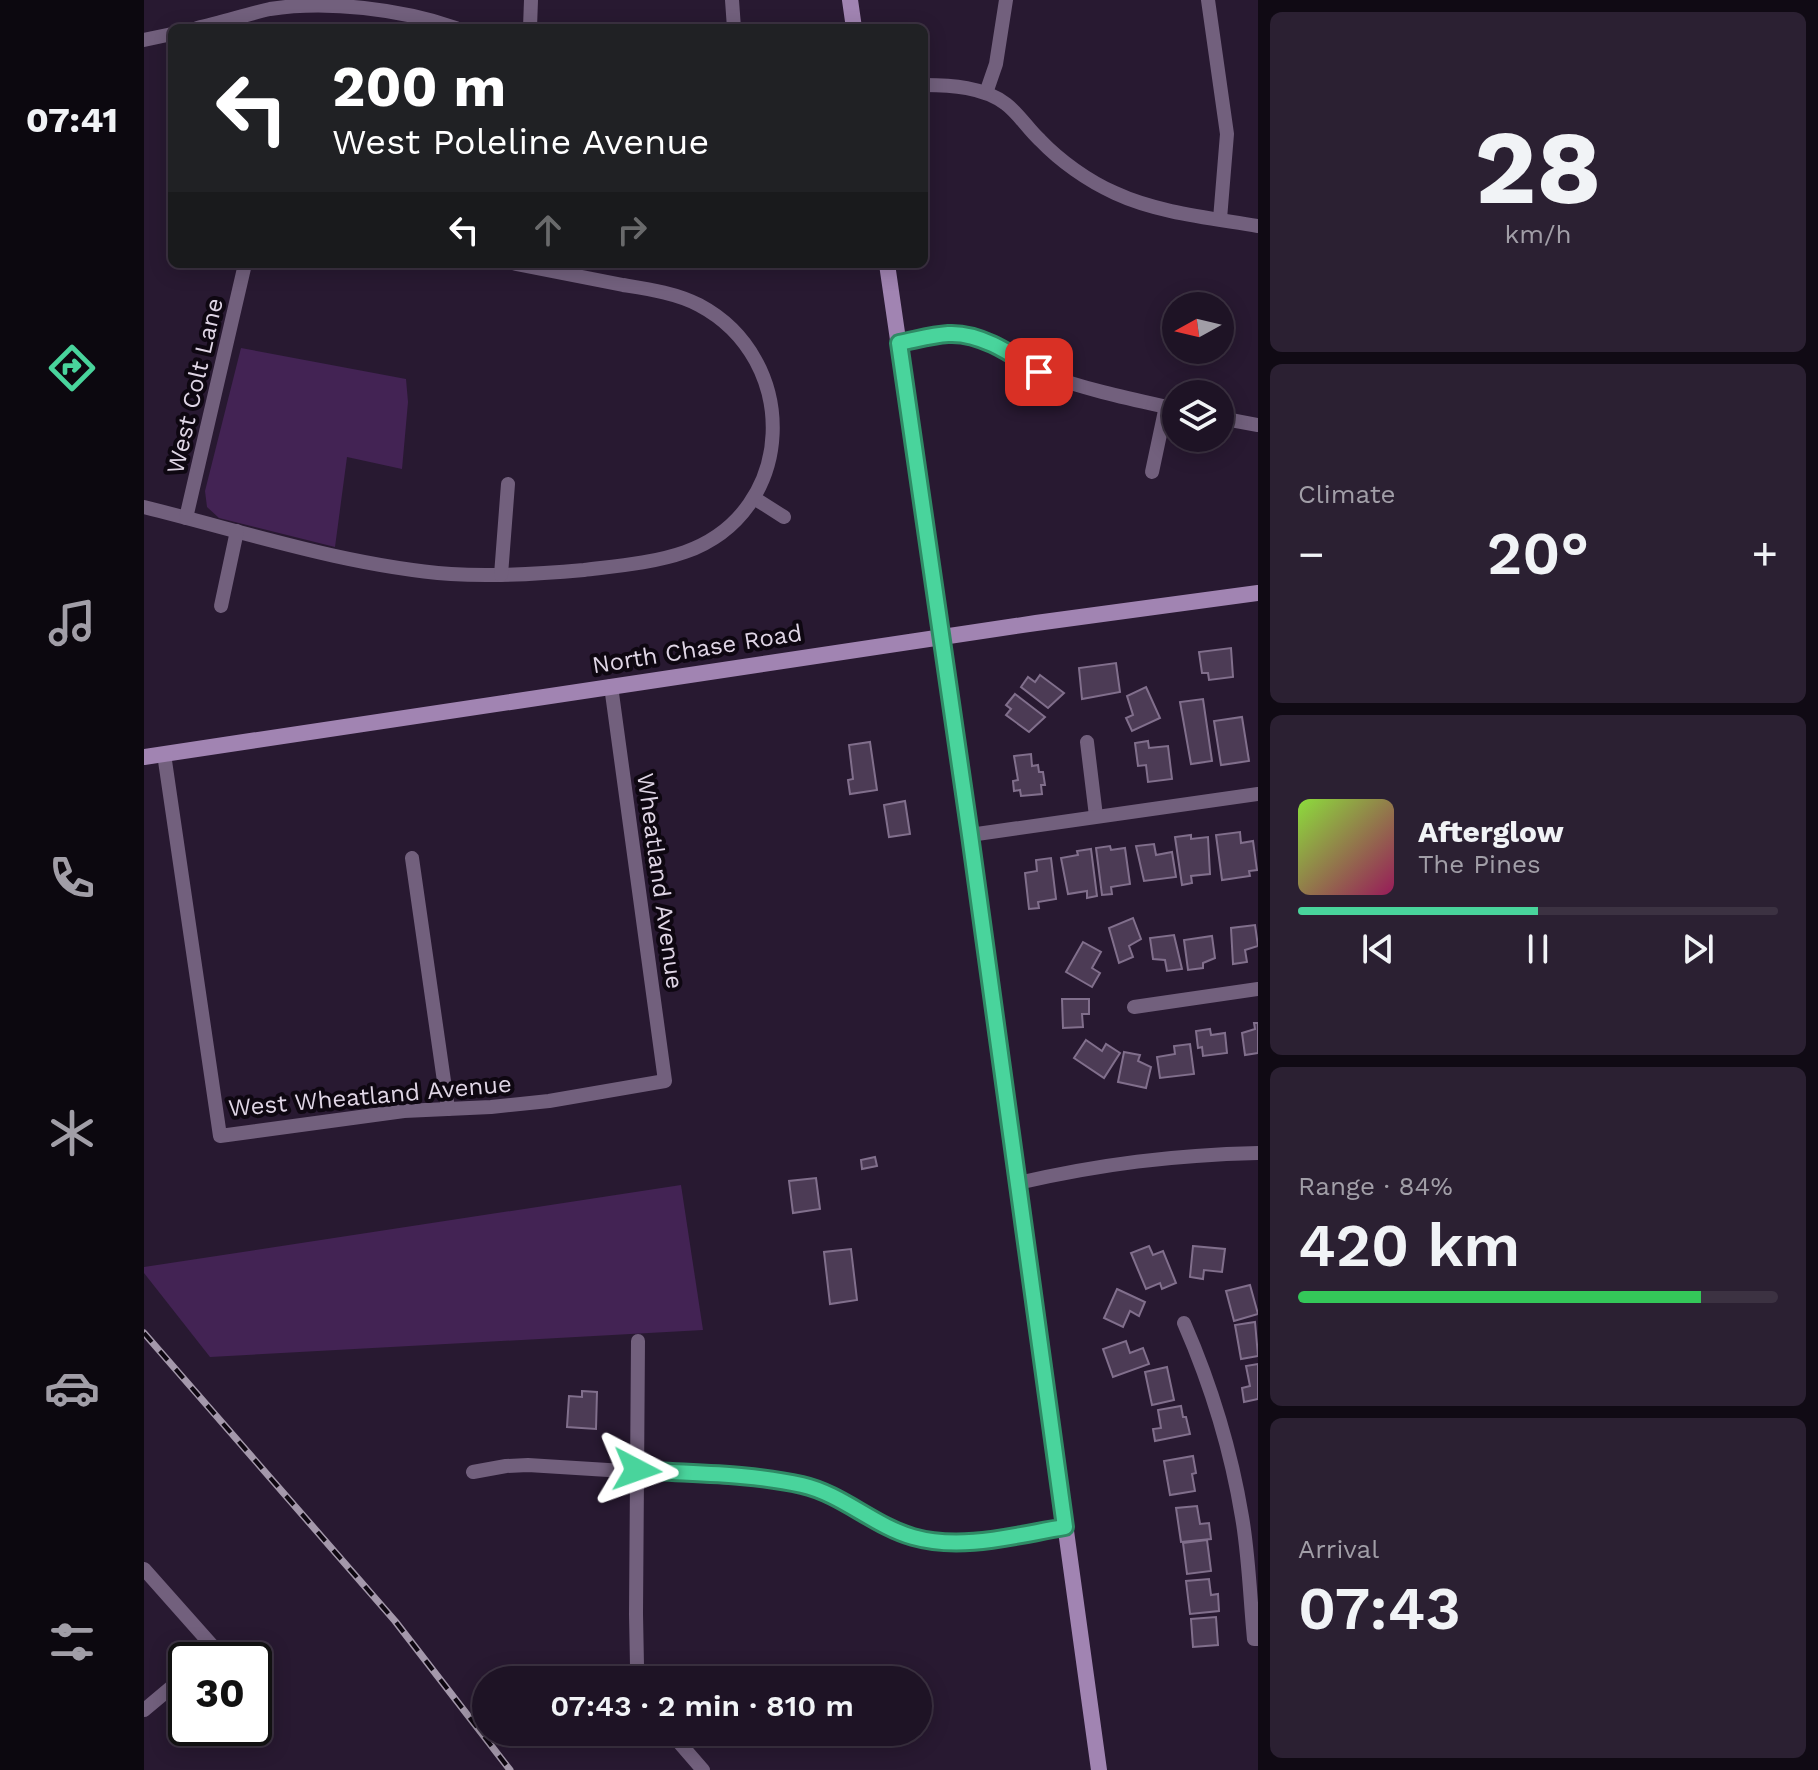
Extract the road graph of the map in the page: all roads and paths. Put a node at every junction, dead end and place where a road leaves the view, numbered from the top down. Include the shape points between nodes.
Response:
1 (531, 0) edge
2 (732, 0) edge
3 (850, 0) edge
4 (1006, 0) edge
5 (1208, 0) edge
6 (242, 23) edge
7 (442, 24) edge
8 (530, 24) edge
9 (734, 24) edge
10 (853, 24) edge
11 (168, 35) edge
12 (144, 40) edge
13 (928, 85) edge
14 (986, 93) junction
15 (1220, 219) junction
16 (1258, 226) edge
17 (244, 268) edge
18 (536, 268) edge
19 (888, 268) edge
20 (899, 343) junction
21 (1162, 406) edge
22 (1234, 421) edge
23 (1258, 425) edge
24 (1162, 438) edge
25 (1152, 472) dead end
26 (508, 484) dead end
27 (754, 498) junction
28 (144, 507) edge
29 (784, 517) dead end
30 (186, 518) junction
31 (237, 531) junction
32 (501, 575) junction
33 (1258, 597) edge
34 (221, 606) dead end
35 (942, 639) junction
36 (611, 686) junction
37 (1087, 742) dead end
38 (164, 754) junction
39 (144, 757) edge
40 (1258, 794) edge
41 (1096, 816) junction
42 (970, 835) junction
43 (412, 858) dead end
44 (1258, 989) edge
45 (1134, 1007) dead end
46 (665, 1081) joint
47 (448, 1109) junction
48 (1258, 1153) edge
49 (1018, 1183) junction
50 (1184, 1323) dead end
51 (638, 1341) dead end
52 (637, 1470) junction
53 (473, 1472) dead end
54 (1065, 1527) junction
55 (144, 1569) edge
56 (1256, 1639) edge
57 (209, 1642) edge
58 (637, 1666) edge
59 (168, 1690) edge
60 (144, 1710) edge
61 (682, 1746) edge
62 (703, 1770) edge
63 (1099, 1770) edge

1 - 8 street
2 - 9 street
3 - 10 street
4 - 14 street
5 - 15 street via 1227,134
6 - 7 street via 270,9 349,7
11 - 12 street
13 - 14 street
14 - 15 street via 1006,104 1071,166 1115,193
15 - 16 street
17 - 30 street, West Colt Lane
18 - 27 street via 680,297 733,329 759,364 773,414 768,465
19 - 20 street
20 - 21 street via 969,336 1039,372
20 - 35 street
22 - 23 street
24 - 25 street
26 - 32 street
27 - 29 street
27 - 32 street via 729,525 684,552 605,568
28 - 30 street
30 - 31 street
31 - 32 street via 378,564
31 - 34 street
33 - 35 street, North Chase Road
35 - 36 street, North Chase Road
35 - 42 street
36 - 38 street, North Chase Road
36 - 46 street, Wheatland Avenue
37 - 41 street
38 - 39 street, North Chase Road
38 - 47 street, West Wheatland Avenue via 220,1136 362,1115
40 - 41 street
41 - 42 street
42 - 49 street
43 - 47 street
44 - 45 street
46 - 47 street, West Wheatland Avenue via 549,1101
48 - 49 street via 1183,1155
49 - 54 street
50 - 56 street via 1205,1370 1230,1455
51 - 52 street
52 - 53 street via 528,1465
52 - 54 street via 806,1486 912,1537 946,1543
52 - 58 street
54 - 63 street
55 - 57 street
59 - 60 street
61 - 62 street

